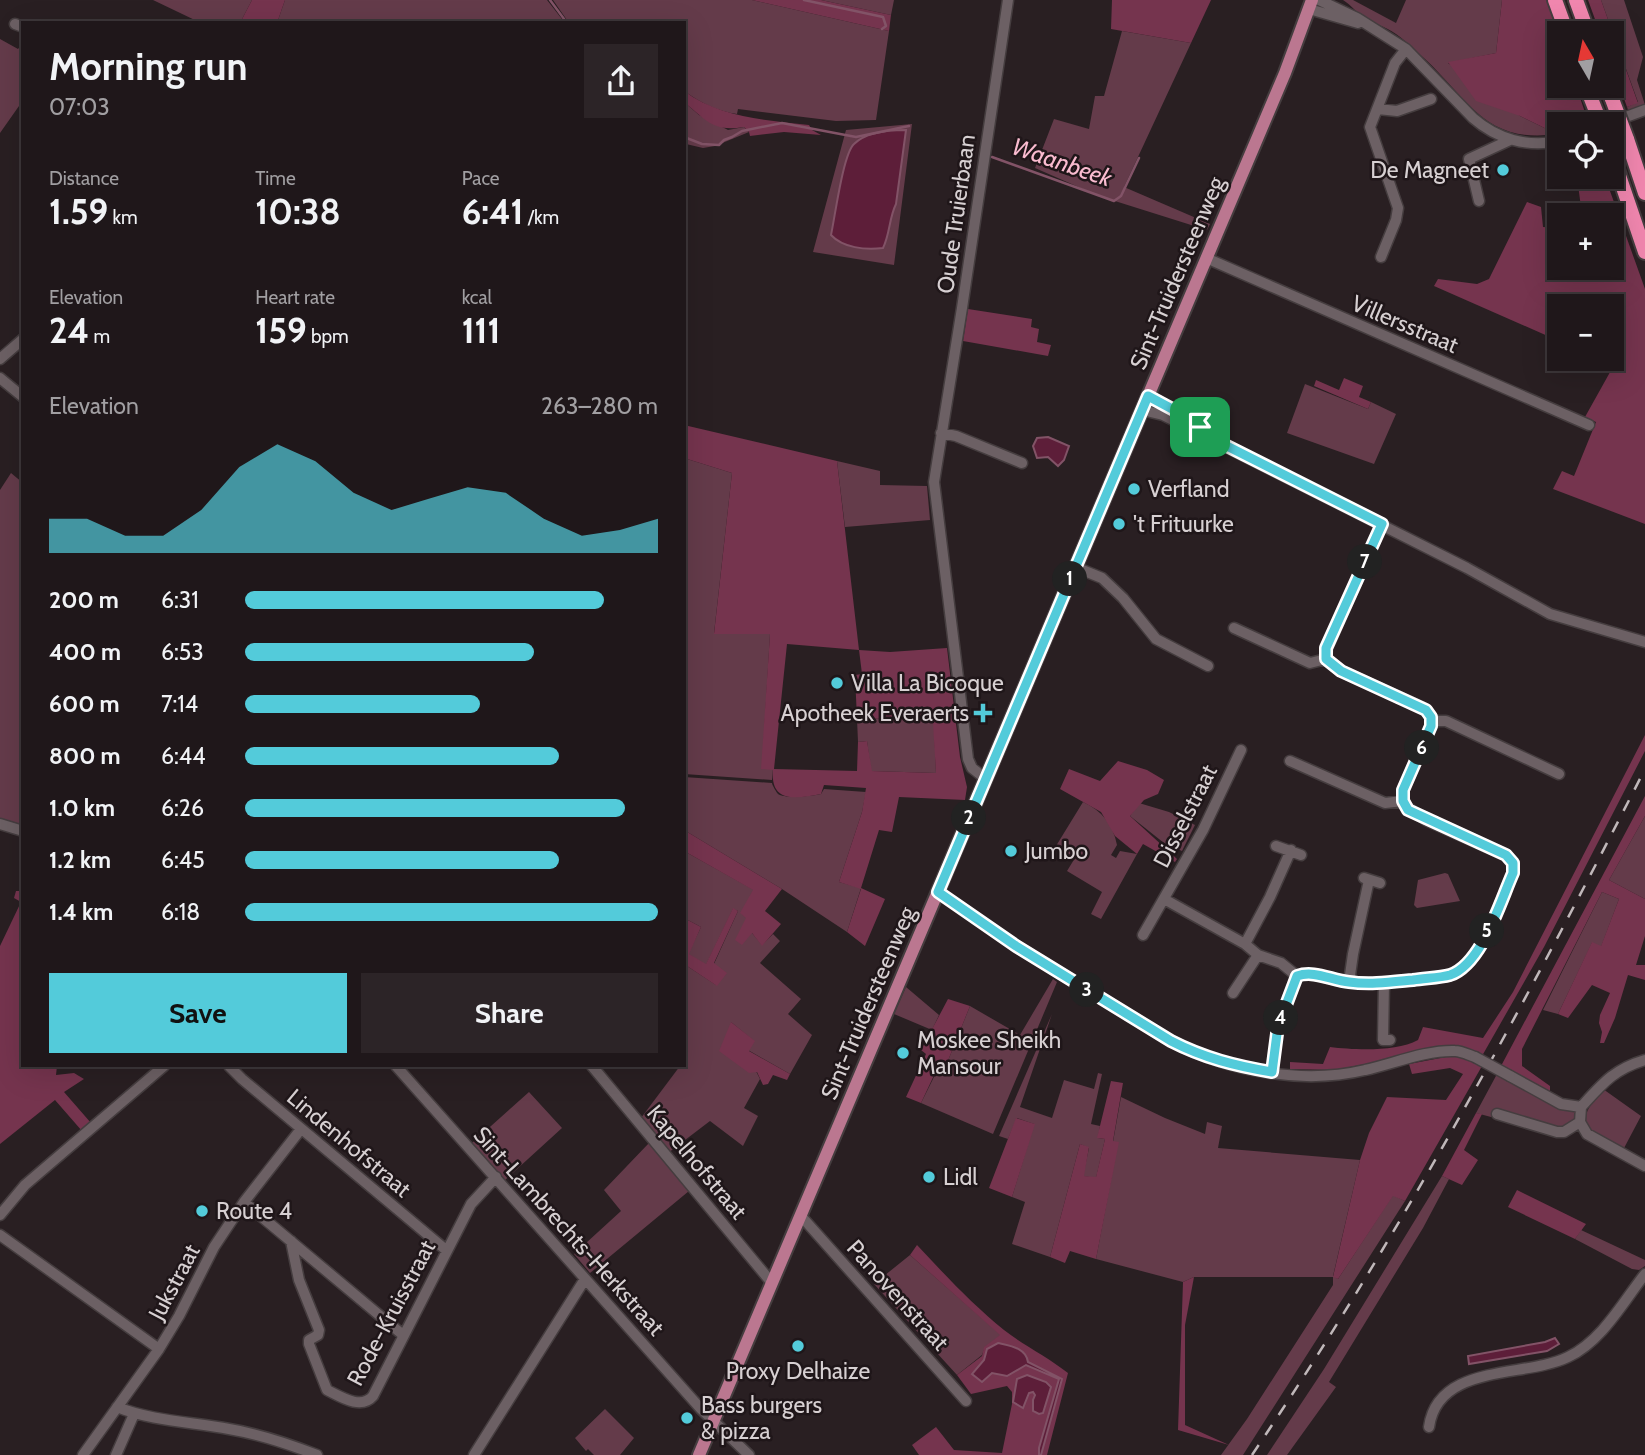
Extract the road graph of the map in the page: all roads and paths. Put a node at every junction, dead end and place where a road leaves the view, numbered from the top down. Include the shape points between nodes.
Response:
1 (1008, 0) edge
2 (1555, 0) edge
3 (1576, 0) edge
4 (1316, 4) edge
5 (1563, 21) edge
6 (1584, 21) edge
7 (1406, 49) junction
8 (1612, 98) edge
9 (1430, 99) dead end
10 (1378, 109) junction
11 (1645, 110) edge
12 (1624, 118) edge
13 (1510, 139) junction
14 (1547, 142) edge
15 (1624, 189) edge
16 (1645, 193) edge
17 (1479, 201) dead end
18 (1645, 251) edge
19 (1381, 257) dead end
20 (1206, 258) junction
21 (21, 341) edge
22 (0, 359) edge
23 (0, 378) edge
24 (21, 395) edge
25 (1148, 396) junction
26 (1142, 410) junction
27 (1589, 425) dead end
28 (941, 433) junction
29 (1215, 440) junction
30 (1022, 463) dead end
31 (1382, 524) junction
32 (1075, 567) junction
33 (1234, 628) dead end
34 (1645, 642) edge
35 (1326, 659) junction
36 (1208, 666) dead end
37 (1432, 721) junction
38 (1241, 750) dead end
39 (1290, 761) dead end
40 (1559, 774) dead end
41 (986, 779) junction
42 (1403, 801) junction
43 (0, 824) edge
44 (21, 830) edge
45 (1276, 846) dead end
46 (1371, 880) dead end
47 (938, 892) junction
48 (1164, 899) junction
49 (1143, 935) dead end
50 (1245, 944) junction
51 (1258, 956) junction
52 (1297, 976) junction
53 (1349, 982) junction
54 (1384, 983) junction
55 (1233, 993) dead end
56 (1390, 1041) dead end
57 (1645, 1060) edge
58 (163, 1067) edge
59 (230, 1067) edge
60 (397, 1067) edge
61 (593, 1067) edge
62 (1272, 1072) junction
63 (1581, 1107) junction
64 (1497, 1114) dead end
65 (1580, 1122) junction
66 (301, 1129) junction
67 (1645, 1166) edge
68 (496, 1178) junction
69 (244, 1202) junction
70 (0, 1215) edge
71 (801, 1216) junction
72 (0, 1235) edge
73 (291, 1241) junction
74 (446, 1250) junction
75 (1645, 1274) edge
76 (585, 1279) junction
77 (772, 1283) junction
78 (403, 1335) junction
79 (159, 1349) junction
80 (966, 1401) dead end
81 (117, 1407) junction
82 (134, 1414) junction
83 (714, 1422) junction
84 (1429, 1427) dead end
85 (83, 1455) edge
86 (116, 1455) edge
87 (317, 1455) edge
88 (474, 1455) edge
89 (699, 1455) edge
90 (749, 1455) edge

1 - 28 street, Oude Truierbaan
2 - 5 highway
3 - 6 highway
4 - 7 street via 1372,27
4 - 20 main road, Sint-Truidersteenweg
7 - 10 street via 1395,63
7 - 13 street via 1484,128
8 - 16 highway, bridge
9 - 10 street via 1397,111
10 - 19 street via 1370,127 1398,208
11 - 12 street
13 - 14 street
13 - 17 street via 1469,159
15 - 18 highway
20 - 25 main road, Sint-Truidersteenweg
20 - 27 street, Villersstraat
21 - 22 street
23 - 24 street
25 - 26 main road, Sint-Truidersteenweg
25 - 29 street via 1187,417
26 - 29 street
26 - 32 main road, Sint-Truidersteenweg
28 - 30 street
28 - 41 street, Oude Truierbaan via 934,488 953,653 968,760
29 - 31 street
31 - 34 street via 1550,614
31 - 35 street via 1326,648
32 - 36 street via 1102,578 1157,639
32 - 41 main road, Sint-Truidersteenweg
33 - 35 street via 1310,663
35 - 37 street via 1341,671 1426,710
37 - 40 street via 1446,721
37 - 42 street via 1403,790
38 - 48 street, Disselstraat
39 - 42 street via 1385,803
41 - 47 main road, Sint-Truidersteenweg
42 - 54 street, Disselstraat via 1408,810 1426,820 1506,855 1513,863 1513,873 1471,962 1449,975
43 - 44 street
45 - 50 street via 1296,853
46 - 53 street
47 - 62 street via 1171,1041 1233,1065
47 - 71 main road, Sint-Truidersteenweg
48 - 49 street, Disselstraat
48 - 50 street, Disselstraat
50 - 51 street, Disselstraat
51 - 52 street, Disselstraat
51 - 55 street
52 - 53 street, Disselstraat via 1306,973
52 - 62 street via 1278,1026
53 - 54 street, Disselstraat
54 - 56 street via 1383,1040
57 - 63 street via 1608,1077
58 - 70 street via 45,1166
59 - 66 street, Lindenhofstraat
60 - 68 street, Sint-Lambrechts-Herkstraat
61 - 77 street, Kapelhofstraat
62 - 63 street, bridge via 1316,1077 1457,1051 1475,1056 1561,1104
63 - 65 street
64 - 65 street via 1557,1132
65 - 67 street via 1594,1140
66 - 69 street, Jukstraat
66 - 74 street, Lindenhofstraat
68 - 74 street, Rode-Kruisstraat via 471,1204
68 - 76 street, Sint-Lambrechts-Herkstraat
69 - 73 street
69 - 79 street, Jukstraat
71 - 77 main road, Sint-Truidersteenweg
71 - 80 street, Panovenstraat
72 - 79 street
73 - 78 street
73 - 78 street, Rode-Kruisstraat via 299,1280 320,1330 309,1340 309,1348 327,1390 356,1403 369,1401
74 - 78 street, Rode-Kruisstraat
75 - 84 street via 1590,1342 1569,1357 1466,1381 1431,1413
76 - 83 street, Sint-Lambrechts-Herkstraat
76 - 88 street
77 - 83 main road, Sint-Truidersteenweg
79 - 81 street, Jukstraat
81 - 82 street
81 - 85 street, Jukstraat
82 - 86 street
82 - 87 street via 230,1429
83 - 89 main road, Sint-Truidersteenweg
83 - 90 street, Sint-Lambrechts-Herkstraat

